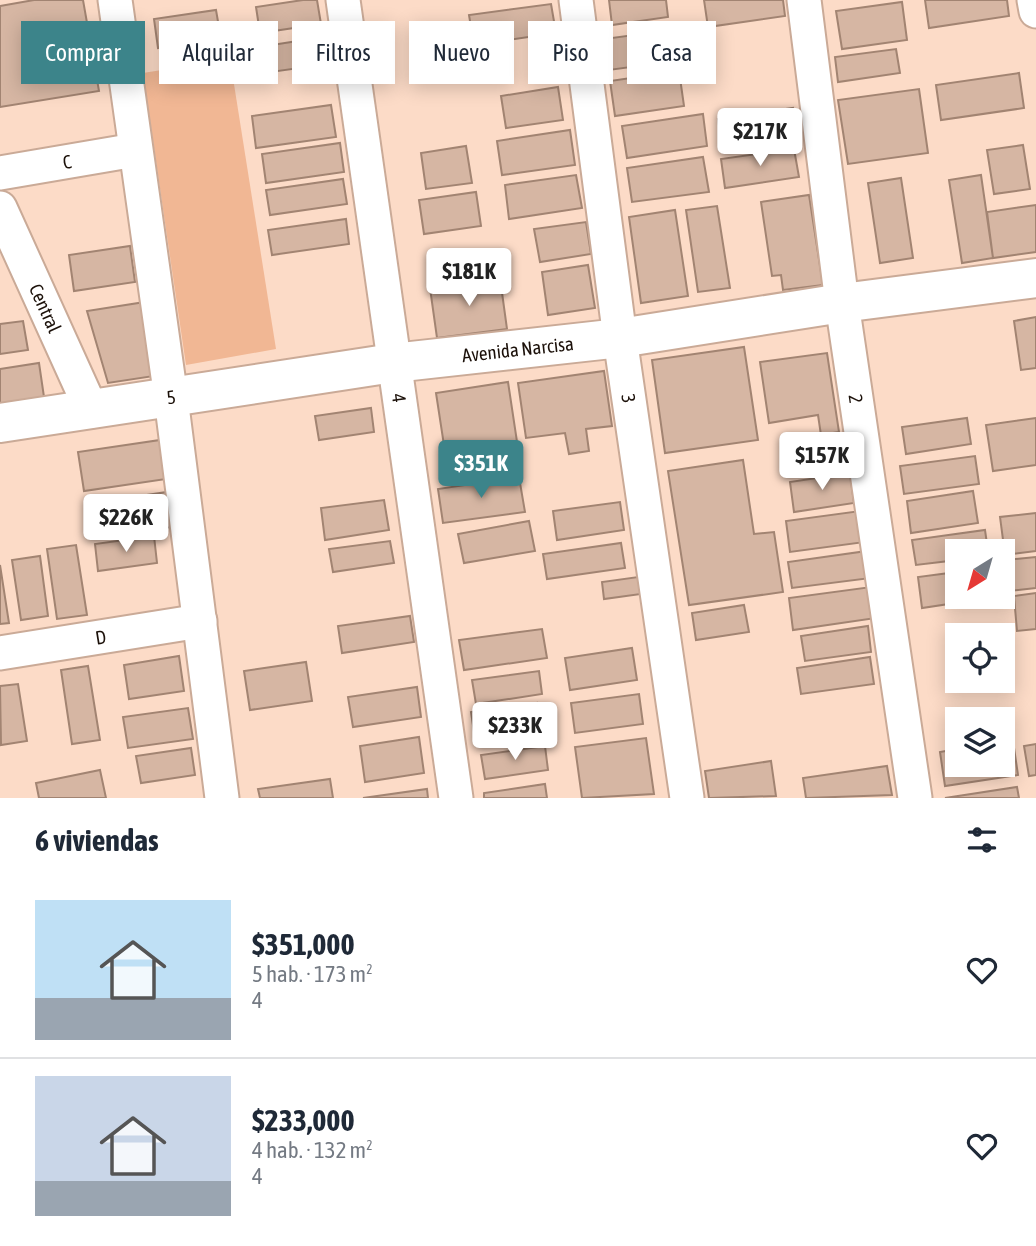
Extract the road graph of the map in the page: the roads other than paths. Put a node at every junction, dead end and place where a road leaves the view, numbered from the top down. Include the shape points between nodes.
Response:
1 (115, 0) edge
2 (343, 0) edge
3 (576, 0) edge
4 (804, 0) edge
5 (1034, 0) edge
6 (1036, 11) edge
7 (135, 150) junction
8 (0, 173) edge
9 (0, 208) edge
10 (1036, 278) edge
11 (842, 303) junction
12 (620, 338) junction
13 (393, 363) junction
14 (171, 398) junction
15 (92, 411) junction
16 (0, 423) edge
17 (200, 621) junction
18 (0, 653) edge
19 (222, 798) edge
20 (456, 798) edge
21 (687, 798) edge
22 (915, 798) edge

1 - 7 street, 5
2 - 13 street, 4
3 - 12 street, 3
4 - 11 street, 2
5 - 6 street
7 - 8 street, C
7 - 14 street, 5
9 - 15 street, Central
10 - 11 street, Avenida Narcisa
11 - 12 street, Avenida Narcisa
11 - 22 street, 2
12 - 13 street, Avenida Narcisa
12 - 21 street, 3
13 - 14 street, Avenida Narcisa
13 - 20 street, 4
14 - 15 street, Avenida Narcisa
14 - 17 street, 5
15 - 16 street, Avenida Narcisa
17 - 18 street, D
17 - 19 street, 5

